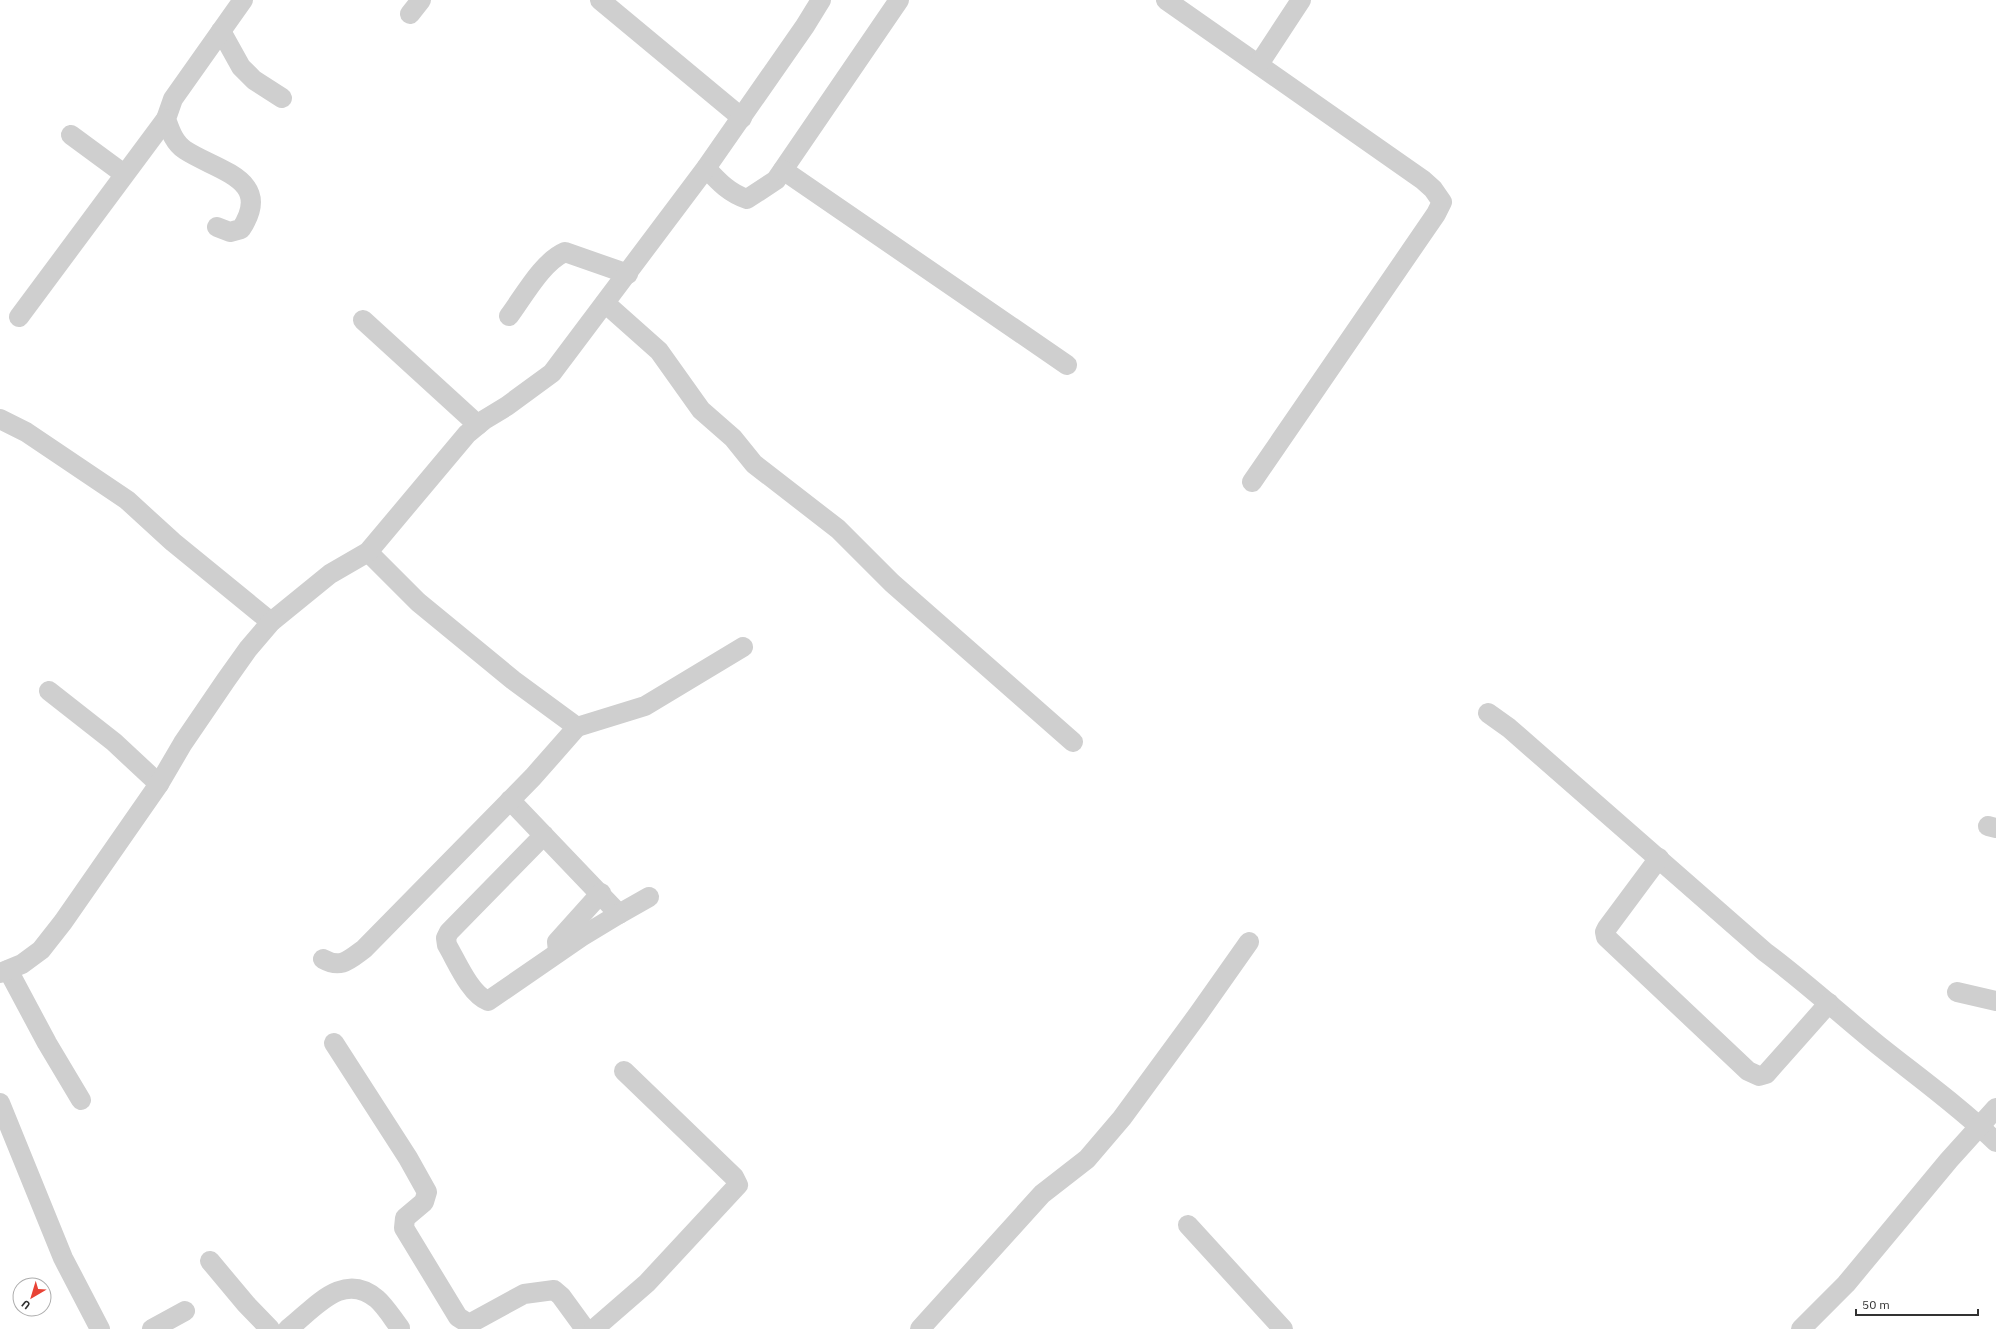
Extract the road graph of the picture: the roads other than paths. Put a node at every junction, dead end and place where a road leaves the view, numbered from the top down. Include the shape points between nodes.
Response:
1 (242, 0) edge
2 (600, 0) edge
3 (820, 0) edge
4 (900, 0) edge
5 (1166, 0) edge
6 (1301, 0) edge
7 (221, 31) junction
8 (1259, 64) junction
9 (282, 98) dead end
10 (742, 118) junction
11 (166, 119) junction
12 (71, 135) dead end
13 (706, 168) junction
14 (783, 170) junction
15 (124, 174) junction
16 (217, 227) dead end
17 (628, 274) junction
18 (606, 303) junction
19 (508, 316) dead end
20 (19, 317) dead end
21 (363, 320) dead end
22 (1067, 365) dead end
23 (0, 419) edge
24 (478, 425) junction
25 (1252, 482) dead end
26 (368, 552) junction
27 (271, 622) junction
28 (743, 647) dead end
29 (49, 691) dead end
30 (1488, 712) dead end
31 (577, 727) junction
32 (1073, 742) dead end
33 (158, 784) junction
34 (510, 800) junction
35 (544, 835) junction
36 (1659, 858) junction
37 (600, 893) junction
38 (650, 897) dead end
39 (619, 914) junction
40 (1249, 942) dead end
41 (558, 953) junction
42 (323, 959) dead end
43 (4, 972) edge
44 (1957, 992) dead end
45 (1996, 1001) edge
46 (1829, 1003) junction
47 (334, 1043) dead end
48 (624, 1071) dead end
49 (81, 1100) dead end
50 (0, 1103) edge
51 (1996, 1108) edge
52 (1980, 1126) junction
53 (1996, 1142) edge
54 (1188, 1225) dead end
55 (210, 1261) dead end
56 (185, 1311) dead end
57 (400, 1328) edge
58 (100, 1329) edge
59 (152, 1329) edge
60 (270, 1329) edge
61 (288, 1329) edge
62 (585, 1329) edge
63 (594, 1329) edge
64 (920, 1329) edge
65 (1283, 1329) edge
66 (1801, 1329) edge

1 - 7 street
2 - 10 street
3 - 10 street
4 - 14 street
5 - 8 street
6 - 8 street
7 - 9 street via 241,67 254,80
7 - 11 street via 173,99
8 - 25 street via 1423,180 1442,202
10 - 13 street
11 - 15 street
11 - 16 street via 172,135 184,149 241,182 252,196 246,221 240,230 230,232
12 - 15 street
13 - 14 street via 735,195 747,199 776,180
13 - 17 street
14 - 22 street
15 - 20 street
17 - 18 street
17 - 19 street via 565,252 557,255 547,265
18 - 24 street via 552,373
18 - 32 street via 659,351 701,410 733,438 754,464 838,529 892,583
21 - 24 street
23 - 27 street via 26,432 127,500 173,542
24 - 26 street via 467,434
26 - 27 street via 330,574
26 - 31 street via 418,602
27 - 33 street via 226,680
28 - 31 street via 646,706
29 - 33 street via 114,742
30 - 36 street
31 - 34 street
33 - 43 street via 41,950 22,964
34 - 35 street
34 - 42 street via 364,949 340,964
35 - 37 street
35 - 41 street via 446,938 447,945 474,990 488,1002
36 - 46 street via 1765,952
36 - 46 street via 1607,928 1606,937 1748,1071 1759,1076 1766,1074
37 - 39 street
37 - 41 street via 557,942
38 - 39 street
39 - 41 street
40 - 64 street via 1122,1118 1087,1159 1042,1194
43 - 49 street
44 - 45 street
46 - 52 street
47 - 62 street via 427,1192 424,1202 405,1218 404,1228 458,1317 469,1324 524,1294 554,1290
48 - 63 street via 734,1177 738,1185 648,1283
50 - 58 street via 62,1258
51 - 52 street
52 - 53 street
52 - 66 street via 1846,1284
54 - 65 street
55 - 60 street
56 - 59 street
57 - 61 street via 368,1292 356,1288 342,1288

